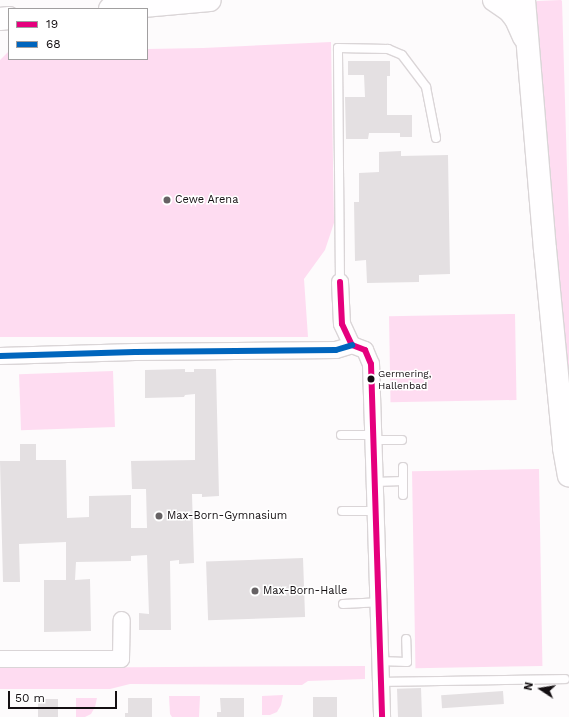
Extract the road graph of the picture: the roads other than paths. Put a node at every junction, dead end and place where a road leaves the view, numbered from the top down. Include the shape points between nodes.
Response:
1 (210, 0) edge
2 (494, 0) edge
3 (524, 0) edge
4 (121, 8) edge
5 (528, 47) junction
6 (436, 138) dead end
7 (340, 282) joint
8 (352, 344) junction
9 (0, 356) edge
10 (341, 435) dead end
11 (374, 438) junction
12 (402, 440) dead end
13 (403, 467) dead end
14 (569, 476) edge
15 (404, 481) junction
16 (375, 482) junction
17 (403, 495) dead end
18 (342, 511) dead end
19 (376, 511) junction
20 (378, 602) junction
21 (343, 604) dead end
22 (122, 620) dead end
23 (406, 639) dead end
24 (0, 659) edge
25 (380, 661) junction
26 (565, 679) dead end
27 (380, 682) junction
28 (382, 717) edge

1 - 4 main road
2 - 5 main road via 509,10 516,19
3 - 5 main road
5 - 14 main road via 564,448
6 - 7 lane via 426,87 402,55 388,49 338,48
7 - 8 street via 342,324
8 - 9 street via 336,350
8 - 11 street via 365,350 371,364
10 - 11 lane
11 - 12 lane
11 - 16 street
13 - 15 lane
15 - 16 lane
15 - 17 lane
16 - 19 street
18 - 19 lane
19 - 20 street
20 - 21 lane
20 - 25 street
22 - 24 street via 121,659
23 - 25 lane via 406,662
25 - 27 street
26 - 27 lane
27 - 28 street

